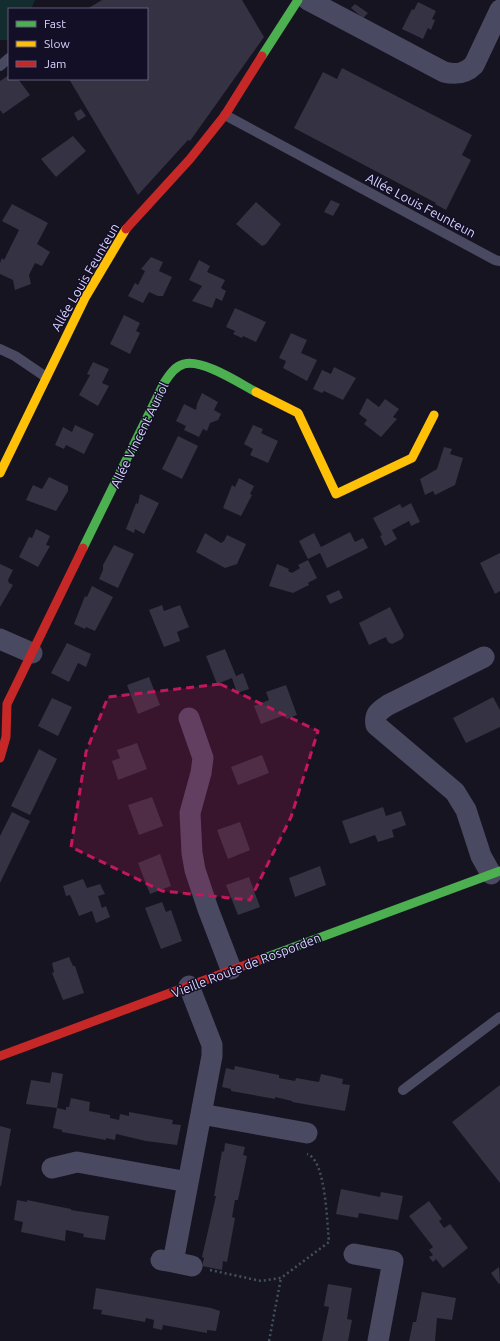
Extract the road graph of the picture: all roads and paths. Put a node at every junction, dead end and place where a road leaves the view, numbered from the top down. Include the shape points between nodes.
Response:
1 (298, 0) edge
2 (308, 0) edge
3 (500, 10) edge
4 (8, 59) edge
5 (0, 66) edge
6 (225, 114) junction
7 (500, 261) edge
8 (0, 349) edge
9 (46, 377) junction
10 (434, 414) dead end
11 (0, 473) edge
12 (0, 638) edge
13 (32, 653) junction
14 (484, 657) dead end
15 (190, 718) dead end
16 (0, 758) edge
17 (496, 873) edge
18 (232, 969) junction
19 (189, 986) junction
20 (500, 1017) edge
21 (0, 1056) edge
22 (403, 1090) dead end
23 (201, 1114) junction
24 (307, 1133) dead end
25 (311, 1155) dead end
26 (52, 1168) dead end
27 (188, 1182) junction
28 (354, 1254) dead end
29 (175, 1263) joint
30 (281, 1278) junction
31 (269, 1341) edge
32 (378, 1341) edge

1 - 6 street, Allée Louis Feunteun
2 - 3 street via 444,72 454,74 468,71 474,65
4 - 5 lane
6 - 7 lane, Allée Louis Feunteun
6 - 9 street, Allée Louis Feunteun via 190,160 116,242
8 - 9 lane
9 - 11 street, Allée Louis Feunteun
10 - 13 street, Allée Vincent Auriol via 412,458 336,494 298,413 203,365 193,362 180,365 164,383
12 - 13 street
13 - 16 street, Allée Vincent Auriol via 7,704 6,746
14 - 17 street, Vieille Route de Rosporden via 388,705 378,711 375,718 376,725 451,788 462,802 481,856
15 - 18 street via 203,758 190,813 192,853 208,909
17 - 18 street, Vieille Route de Rosporden
18 - 19 street, Vieille Route de Rosporden
19 - 21 street, Vieille Route de Rosporden
19 - 23 street via 212,1045
20 - 22 lane
23 - 24 street
23 - 27 street
25 - 30 path via 321,1174 329,1242
26 - 27 street via 77,1162
27 - 29 street
28 - 32 street via 393,1261
29 - 30 path via 261,1281
30 - 31 path

